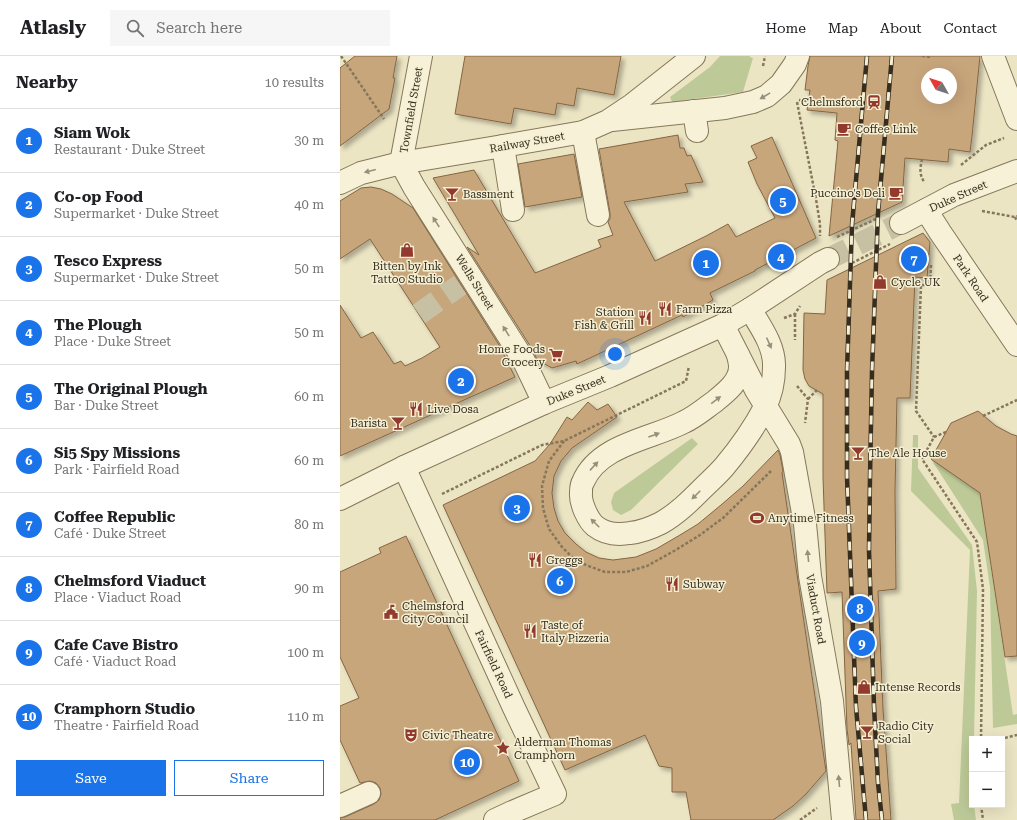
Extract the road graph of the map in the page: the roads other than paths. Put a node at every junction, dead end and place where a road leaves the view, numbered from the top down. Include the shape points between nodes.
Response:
1 (421, 56) edge
2 (694, 56) edge
3 (785, 56) edge
4 (798, 56) edge
5 (993, 56) edge
6 (785, 78) junction
7 (1017, 119) edge
8 (608, 121) junction
9 (583, 132) junction
10 (503, 146) junction
11 (401, 163) junction
12 (1017, 171) edge
13 (340, 183) edge
14 (513, 210) dead end
15 (926, 210) junction
16 (598, 215) dead end
17 (892, 227) tunnel mouth
18 (832, 263) tunnel mouth
19 (750, 309) junction
20 (723, 325) junction
21 (1017, 345) edge
22 (738, 355) junction
23 (544, 403) junction
24 (766, 406) junction
25 (404, 467) junction
26 (340, 499) edge
27 (369, 793) dead end
28 (340, 806) edge
29 (496, 820) edge
30 (843, 820) edge

1 - 11 street, Townfield Street
2 - 8 street, Railway Street
3 - 6 street
4 - 6 street
5 - 7 street
6 -> 8 street via 767,96 725,108 695,121 635,117
8 - 9 street, Railway Street
9 - 10 street, Railway Street
9 - 16 street
10 - 11 street, Railway Street
10 - 14 street
11 -> 13 street, Railway Street via 361,173
23 -> 11 street, Wells Street via 523,359 466,281
12 - 15 street, Duke Street via 954,195
15 - 17 street, Duke Street
15 - 21 street, Park Road
18 - 19 street, Duke Street
19 - 20 street, Duke Street
19 -> 24 street via 771,347 774,365 773,384
20 - 22 street, Viaduct Road
20 - 23 street, Duke Street
22 - 24 street, Viaduct Road
24 -> 22 street via 724,468 686,505 661,523 640,532 622,535 596,526 587,514 581,497 582,482 593,465 623,446 684,422 712,403 736,380 740,368
23 - 25 street, Duke Street
30 -> 24 street, Viaduct Road via 832,700 792,452
25 - 26 street, Duke Street
25 - 29 street, Fairfield Road via 555,794
27 - 28 street

